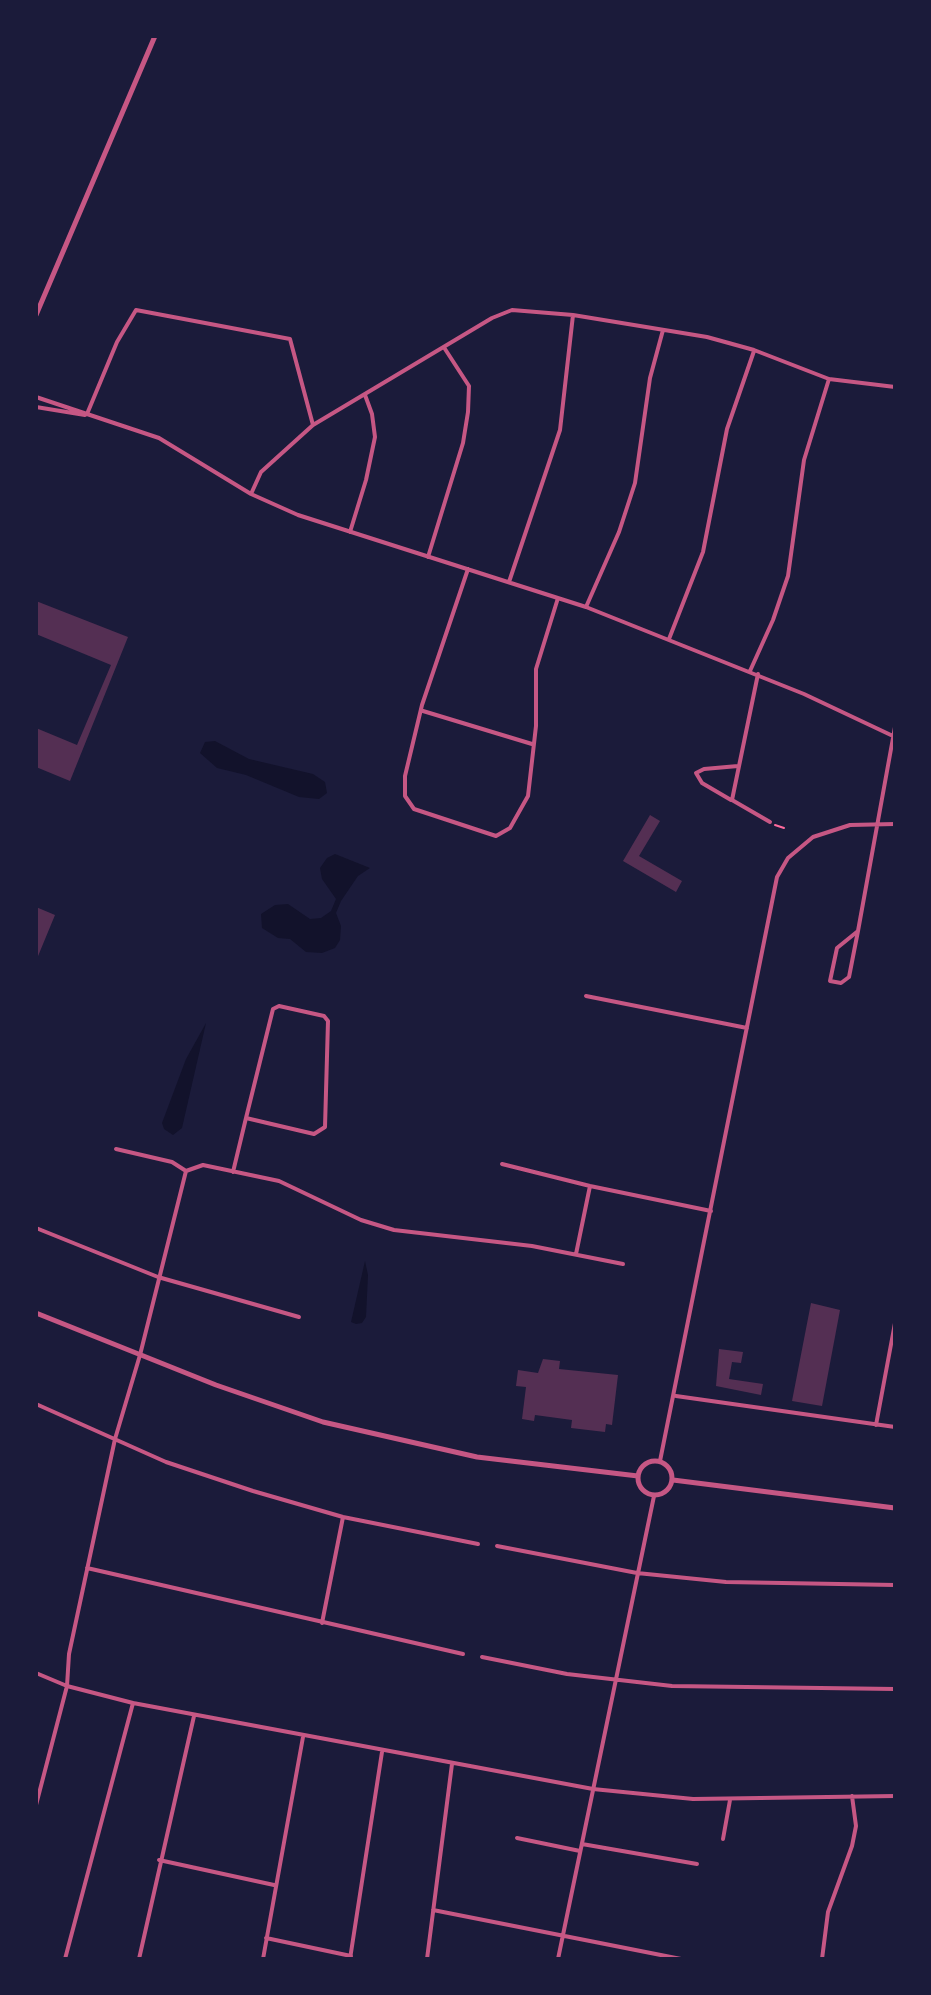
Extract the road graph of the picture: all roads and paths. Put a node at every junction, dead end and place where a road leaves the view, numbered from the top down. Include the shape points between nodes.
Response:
1 (155, 36) edge
2 (36, 315) edge
3 (573, 315) junction
4 (663, 330) junction
5 (445, 349) junction
6 (754, 350) junction
7 (829, 379) junction
8 (895, 387) edge
9 (365, 395) junction
10 (36, 397) edge
11 (36, 407) edge
12 (87, 414) junction
13 (313, 425) junction
14 (251, 494) junction
15 (350, 532) junction
16 (428, 557) junction
17 (468, 569) junction
18 (509, 582) junction
19 (558, 598) junction
20 (586, 607) junction
21 (669, 639) junction
22 (750, 671) junction
23 (758, 674) junction
24 (423, 711) junction
25 (895, 727) edge
26 (893, 736) junction
27 (533, 744) junction
28 (738, 766) junction
29 (732, 800) junction
30 (770, 822) joint
31 (877, 823) junction
32 (895, 824) edge
33 (784, 828) dead end
34 (858, 931) junction
35 (586, 996) dead end
36 (747, 1028) junction
37 (246, 1118) junction
38 (116, 1149) dead end
39 (502, 1164) dead end
40 (186, 1171) junction
41 (233, 1172) junction
42 (590, 1186) junction
43 (711, 1211) junction
44 (36, 1228) edge
45 (576, 1255) junction
46 (623, 1264) dead end
47 (158, 1277) junction
48 (36, 1313) edge
49 (299, 1317) dead end
50 (895, 1323) edge
51 (140, 1355) junction
52 (675, 1396) junction
53 (36, 1404) edge
54 (876, 1425) junction
55 (895, 1427) edge
56 (115, 1439) junction
57 (660, 1461) junction
58 (638, 1476) junction
59 (673, 1480) junction
60 (654, 1496) junction
61 (895, 1508) edge
62 (343, 1517) junction
63 (478, 1544) dead end
64 (497, 1546) dead end
65 (86, 1568) junction
66 (637, 1573) junction
67 (895, 1585) edge
68 (322, 1623) junction
69 (463, 1654) dead end
70 (482, 1657) dead end
71 (36, 1673) edge
72 (616, 1681) junction
73 (67, 1686) junction
74 (895, 1689) edge
75 (133, 1703) junction
76 (194, 1715) junction
77 (303, 1736) junction
78 (382, 1751) junction
79 (452, 1764) junction
80 (593, 1789) junction
81 (852, 1796) junction
82 (895, 1796) edge
83 (730, 1800) junction
84 (36, 1805) edge
85 (517, 1838) dead end
86 (723, 1839) dead end
87 (582, 1844) junction
88 (580, 1851) junction
89 (159, 1860) junction
90 (697, 1864) dead end
91 (275, 1885) junction
92 (433, 1910) junction
93 (561, 1936) junction
94 (266, 1938) junction
95 (350, 1958) edge
96 (65, 1959) edge
97 (139, 1959) edge
98 (263, 1959) edge
99 (427, 1959) edge
100 (558, 1959) edge
101 (681, 1959) edge
102 (822, 1959) edge

1 - 2 street
3 - 4 street
3 - 5 street via 519,309 492,318
3 - 18 street via 560,430
4 - 6 street
4 - 20 street via 650,378 635,483
5 - 9 street
5 - 16 street via 469,386 468,412
6 - 7 street
6 - 21 street via 727,429 703,552
7 - 8 street
7 - 22 street via 804,460 788,576
9 - 13 street
9 - 15 street via 374,447
10 - 12 street
11 - 12 street
12 - 13 street via 136,310 290,339
12 - 14 street via 159,438
13 - 14 street via 261,472
14 - 15 street
15 - 16 street
16 - 17 street
17 - 18 street
17 - 24 street
18 - 19 street
19 - 20 street
19 - 27 street via 536,669
20 - 21 street
21 - 22 street
22 - 23 street
23 - 26 street
23 - 28 street
24 - 27 street
24 - 27 street via 405,776 408,804 496,836 508,831 525,805
25 - 26 street
26 - 31 street
28 - 29 street
28 - 29 street via 696,773 702,783
29 - 30 street
30 - 33 path
31 - 32 street
31 - 34 street
31 - 36 street via 823,833 788,858 777,877
34 - 34 street via 837,948 830,981 841,983 849,977
35 - 36 street
36 - 43 street
37 - 37 street via 273,1009 324,1016 325,1127 314,1134
37 - 41 street
38 - 40 street via 172,1162
39 - 42 street
40 - 41 street via 203,1165
40 - 47 street
41 - 45 street via 292,1186 394,1230
42 - 43 street
42 - 45 street
43 - 52 street
44 - 47 street
45 - 46 street
47 - 49 street
47 - 51 street
48 - 51 street
50 - 54 street
51 - 56 street
51 - 58 street via 283,1410 402,1442 503,1461
52 - 54 street
52 - 57 street
53 - 56 street
54 - 55 street
56 - 62 street via 166,1462
56 - 65 street
57 - 58 street via 646,1464
57 - 59 street
58 - 60 street via 642,1489
59 - 60 street via 666,1492
59 - 61 street
60 - 66 street
62 - 63 street
62 - 68 street
64 - 66 street
65 - 68 street
65 - 73 street
66 - 67 street via 726,1582
66 - 72 street
68 - 69 street
70 - 72 street
71 - 73 street
72 - 74 street via 749,1690
72 - 80 street
73 - 75 street
73 - 84 street
75 - 76 street
75 - 96 street
76 - 77 street
76 - 89 street
77 - 78 street
77 - 91 street
78 - 79 street
78 - 95 street
79 - 80 street
79 - 92 street
80 - 83 street
80 - 87 street
81 - 82 street
81 - 83 street
81 - 102 street via 856,1826 828,1912
83 - 86 street
85 - 88 street
87 - 88 street
87 - 90 street
88 - 93 street
89 - 91 street
89 - 97 street
91 - 94 street
92 - 93 street
92 - 99 street
93 - 100 street
93 - 101 street
94 - 95 street
94 - 98 street

